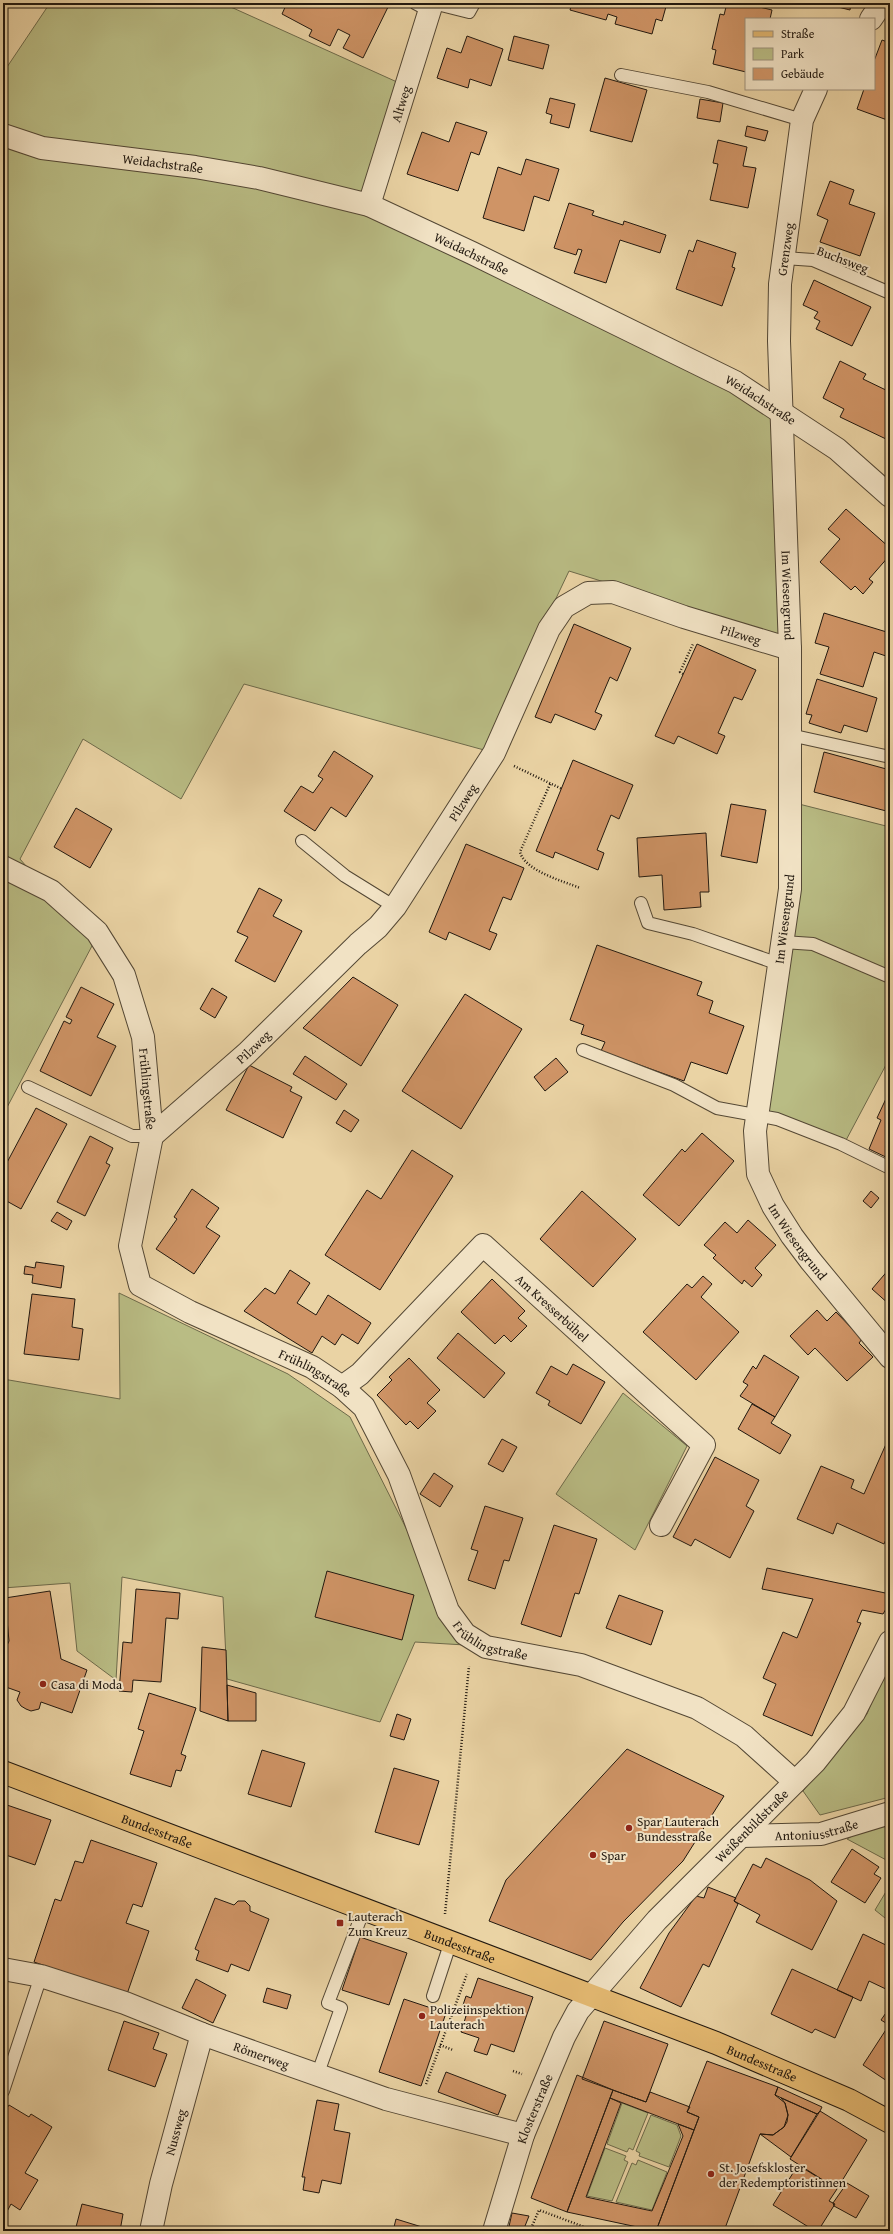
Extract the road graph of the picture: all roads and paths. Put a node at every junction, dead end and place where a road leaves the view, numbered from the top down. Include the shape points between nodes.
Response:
1 (474, 3) edge
2 (882, 3) edge
3 (427, 5) edge
4 (872, 18) edge
5 (620, 75) dead end
6 (816, 90) edge
7 (802, 120) junction
8 (3, 136) edge
9 (369, 205) junction
10 (784, 258) junction
11 (890, 293) edge
12 (782, 412) junction
13 (890, 496) edge
14 (703, 622) junction
15 (790, 649) junction
16 (684, 674) dead end
17 (790, 735) junction
18 (494, 753) junction
19 (890, 757) edge
20 (550, 784) junction
21 (562, 789) dead end
22 (302, 841) dead end
23 (3, 867) edge
24 (580, 888) dead end
25 (641, 903) dead end
26 (395, 908) junction
27 (783, 942) junction
28 (779, 964) junction
29 (890, 977) edge
30 (583, 1050) dead end
31 (28, 1087) dead end
32 (757, 1115) junction
33 (152, 1136) junction
34 (890, 1168) edge
35 (890, 1357) edge
36 (342, 1387) junction
37 (661, 1524) dead end
38 (472, 1638) junction
39 (890, 1642) edge
40 (3, 1772) edge
41 (795, 1782) junction
42 (890, 1813) edge
43 (742, 1836) junction
44 (364, 1909) junction
45 (447, 1940) junction
46 (475, 1951) junction
47 (3, 1969) edge
48 (42, 1976) junction
49 (594, 1995) junction
50 (432, 1996) dead end
51 (202, 2034) junction
52 (440, 2045) junction
53 (454, 2050) dead end
54 (317, 2076) junction
55 (3, 2091) edge
56 (417, 2107) junction
57 (890, 2122) edge
58 (523, 2135) junction
59 (151, 2231) edge
60 (494, 2231) edge
61 (530, 2231) edge
62 (595, 2231) edge

1 - 3 lane via 469,12
2 - 4 street
3 - 9 street, Altweg
5 - 7 lane via 708,92
6 - 7 street, Grenzweg
7 - 10 street, Grenzweg
8 - 9 street, Weidachstraße via 42,148 259,178
9 - 12 street, Weidachstraße via 692,360 735,382
10 - 11 lane, Buchsweg via 813,260
10 - 12 street, Grenzweg via 780,284 779,341
12 - 13 street, Weidachstraße via 837,449
12 - 15 street, Im Wiesengrund
14 - 15 street, Pilzweg
14 - 16 path via 680,672
14 - 18 street, Pilzweg via 613,592 588,593 564,607 549,629
15 - 17 street, Im Wiesengrund
17 - 19 lane
17 - 27 street, Im Wiesengrund via 790,889
18 - 20 path
18 - 26 street, Pilzweg
20 - 21 path
20 - 24 path via 520,852 530,867
22 - 26 lane via 344,876
23 - 33 street, Frühlingstraße via 51,891 96,932 124,976 143,1037
25 - 28 lane via 648,923 693,934
26 - 33 street, Pilzweg via 247,1053
27 - 28 street, Im Wiesengrund
27 - 29 lane via 813,944
28 - 32 street, Im Wiesengrund
30 - 32 lane via 674,1085 717,1108
31 - 33 lane via 132,1136
32 - 34 lane via 777,1119 841,1144
32 - 35 street, Im Wiesengrund via 755,1131 758,1174 773,1206 810,1260
33 - 36 street, Frühlingstraße via 130,1246 140,1284 190,1312 312,1367
36 - 37 street, Am Kresserbühel via 360,1374 483,1245 704,1445
36 - 38 street, Frühlingstraße via 368,1414 399,1475 448,1611 465,1634
38 - 41 street, Frühlingstraße via 486,1647 581,1665 697,1708 744,1736
38 - 45 path
39 - 41 street, Weißenbildstraße via 854,1713 815,1762
40 - 44 main road, Bundesstraße
41 - 43 street, Weißenbildstraße
42 - 43 street, Antoniusstraße via 821,1834
43 - 49 street, Weißenbildstraße via 657,1920
44 - 45 main road, Bundesstraße
44 - 54 lane via 328,2003 341,2008
45 - 46 main road, Bundesstraße
45 - 50 lane
46 - 49 main road, Bundesstraße
46 - 52 path
47 - 48 street, Römerweg
48 - 51 street, Römerweg via 125,2003
48 - 55 lane
49 - 57 main road, Bundesstraße via 780,2070 849,2100
49 - 58 street, Klosterstraße via 578,2011 564,2037
51 - 54 street, Römerweg
51 - 59 street, Nussweg via 161,2184
52 - 53 path
52 - 56 path
54 - 56 street, Römerweg
56 - 58 street, Römerweg
58 - 60 street, Klosterstraße
61 - 62 path via 539,2210

